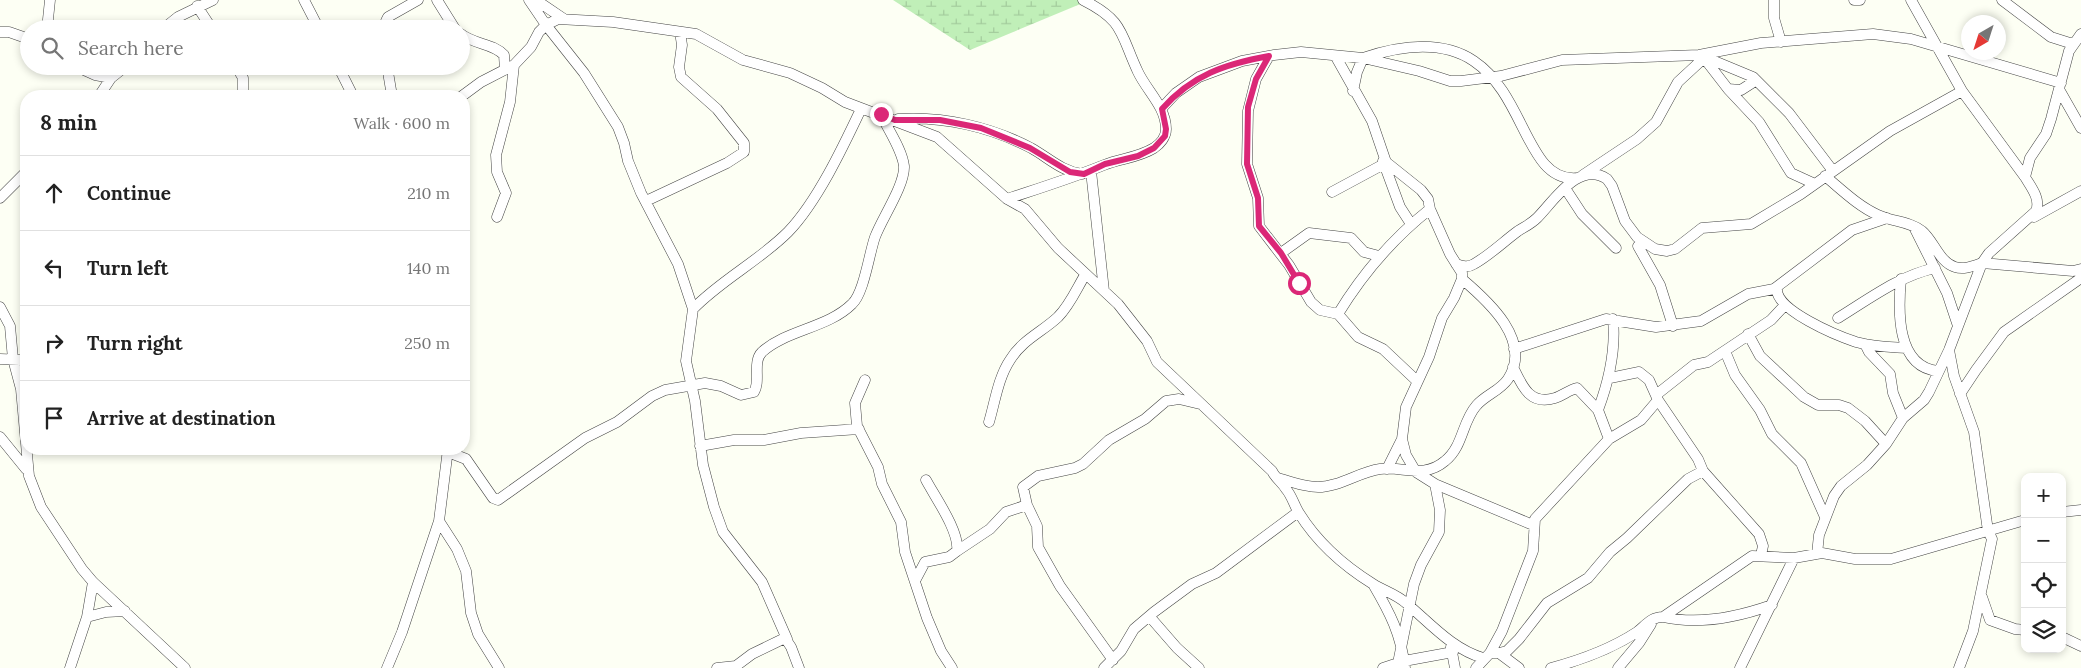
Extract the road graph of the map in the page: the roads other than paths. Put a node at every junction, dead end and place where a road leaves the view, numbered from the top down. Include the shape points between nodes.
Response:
1 (50, 0) edge
2 (213, 0) edge
3 (304, 0) edge
4 (418, 0) edge
5 (437, 0) edge
6 (529, 0) edge
7 (536, 0) edge
8 (1083, 0) edge
9 (1774, 0) edge
10 (1854, 0) edge
11 (1860, 0) edge
12 (1911, 0) edge
13 (2002, 0) edge
14 (197, 6) junction
15 (564, 18) junction
16 (48, 20) edge
17 (174, 20) edge
18 (206, 20) edge
19 (314, 20) edge
20 (387, 20) edge
21 (449, 20) edge
22 (546, 25) junction
23 (0, 32) edge
24 (680, 32) junction
25 (2081, 34) edge
26 (20, 36) edge
27 (1442, 39) dead end
28 (470, 40) edge
29 (1781, 42) junction
30 (2073, 44) junction
31 (1936, 46) junction
32 (1473, 49) dead end
33 (1269, 56) junction
34 (1336, 57) junction
35 (1703, 57) junction
36 (1363, 58) junction
37 (509, 67) junction
38 (95, 75) edge
39 (115, 75) edge
40 (241, 75) edge
41 (342, 75) edge
42 (388, 75) edge
43 (1501, 76) junction
44 (111, 78) junction
45 (1755, 81) junction
46 (2060, 87) junction
47 (1728, 89) junction
48 (103, 90) edge
49 (243, 90) edge
50 (350, 90) edge
51 (391, 90) edge
52 (470, 90) edge
53 (1353, 91) junction
54 (1962, 91) junction
55 (861, 109) junction
56 (1162, 109) junction
57 (881, 114) junction
58 (895, 120) junction
59 (2081, 128) edge
60 (1383, 160) junction
61 (1087, 173) junction
62 (1829, 174) junction
63 (1580, 176) junction
64 (2025, 177) junction
65 (20, 178) edge
66 (1815, 184) junction
67 (1565, 188) junction
68 (2081, 191) edge
69 (1332, 192) dead end
70 (0, 198) edge
71 (1007, 198) junction
72 (646, 201) junction
73 (1430, 209) junction
74 (497, 217) dead end
75 (1887, 218) junction
76 (2030, 218) junction
77 (1411, 224) junction
78 (1912, 224) junction
79 (1638, 246) dead end
80 (1616, 248) dead end
81 (1281, 253) junction
82 (1379, 256) junction
83 (1982, 263) junction
84 (1456, 264) junction
85 (1935, 268) junction
86 (2081, 269) edge
87 (1085, 274) junction
88 (2081, 278) edge
89 (1462, 279) junction
90 (1901, 279) junction
91 (1776, 288) junction
92 (1104, 291) junction
93 (1785, 305) junction
94 (0, 307) edge
95 (693, 309) junction
96 (1338, 314) junction
97 (1838, 318) dead end
98 (1613, 319) junction
99 (1673, 326) junction
100 (1958, 326) junction
101 (1748, 334) junction
102 (1865, 344) junction
103 (1906, 348) junction
104 (1514, 349) junction
105 (1949, 350) junction
106 (1725, 351) junction
107 (0, 359) edge
108 (13, 359) junction
109 (20, 360) edge
110 (1513, 367) junction
111 (1938, 371) junction
112 (1610, 378) junction
113 (865, 380) dead end
114 (1417, 381) junction
115 (690, 384) junction
116 (20, 385) edge
117 (1960, 394) junction
118 (1657, 397) junction
119 (1203, 405) junction
120 (1598, 410) junction
121 (1902, 418) junction
122 (989, 422) dead end
123 (859, 429) junction
124 (0, 437) edge
125 (1402, 439) junction
126 (1609, 439) junction
127 (1886, 444) junction
128 (700, 446) junction
129 (26, 455) edge
130 (447, 455) edge
131 (458, 455) edge
132 (1387, 469) junction
133 (27, 470) junction
134 (1703, 471) junction
135 (1416, 472) junction
136 (1275, 478) junction
137 (926, 480) dead end
138 (1435, 484) junction
139 (1452, 491) junction
140 (1028, 505) junction
141 (1440, 510) junction
142 (2081, 510) edge
143 (1298, 512) junction
144 (2066, 512) edge
145 (1825, 517) junction
146 (439, 521) junction
147 (2021, 521) edge
148 (1533, 525) junction
149 (1988, 532) junction
150 (957, 551) junction
151 (1817, 554) junction
152 (1760, 555) junction
153 (1794, 558) junction
154 (916, 579) junction
155 (93, 582) junction
156 (1374, 584) junction
157 (1982, 595) junction
158 (1772, 605) junction
159 (1409, 606) junction
160 (125, 611) junction
161 (87, 617) junction
162 (1150, 617) junction
163 (1659, 617) junction
164 (2021, 630) edge
165 (787, 639) junction
166 (2066, 639) edge
167 (1450, 641) junction
168 (2081, 646) edge
169 (1402, 649) junction
170 (1452, 652) junction
171 (1491, 655) junction
172 (394, 656) junction
173 (1113, 660) junction
174 (1401, 665) edge
175 (70, 668) edge
176 (185, 668) edge
177 (387, 668) edge
178 (400, 668) edge
179 (499, 668) edge
180 (717, 668) edge
181 (798, 668) edge
182 (952, 668) edge
183 (1104, 668) edge
184 (1198, 668) edge
185 (1383, 668) edge
186 (1455, 668) edge
187 (1476, 668) edge
188 (1519, 668) edge
189 (1551, 668) edge
190 (1618, 668) edge
191 (1740, 668) edge
192 (1959, 668) edge

1 - 16 street
2 - 14 street
3 - 19 street
4 - 20 street
5 - 21 street
6 - 22 street
7 - 15 street
8 - 56 street via 1118,24 1138,72
9 - 29 street via 1774,18
10 - 11 street
12 - 31 street
13 - 30 street via 2051,37
14 - 17 street
14 - 18 street
15 - 22 street
15 - 24 street
22 - 37 street via 538,32 531,47
22 - 72 street via 584,72 618,127 628,161
23 - 26 street
24 - 55 street via 701,36 743,60 790,73
24 - 72 street via 681,77 717,109 744,143 744,152
25 - 30 street
27 - 36 street via 1382,49
28 - 37 street via 499,49
29 - 31 street via 1873,34
29 - 35 street via 1736,47
30 - 46 street
31 - 46 street
31 - 54 street
32 - 43 street
33 - 34 street via 1300,52
33 - 56 street via 1242,61 1199,77 1176,93
33 - 81 street via 1256,79 1248,107 1246,152 1258,198 1259,226
34 - 36 street
34 - 53 street
35 - 43 street via 1562,60
35 - 45 street via 1742,71
35 - 47 street
35 - 63 street via 1678,82 1656,122 1637,139
36 - 43 street via 1450,81
36 - 53 street
37 - 52 street
37 - 74 street via 510,102 496,156 497,172 506,194
38 - 44 street
39 - 44 street
40 - 49 street
41 - 50 street
42 - 51 street
43 - 63 street via 1542,156 1562,177
44 - 48 street
45 - 47 street via 1741,90
45 - 62 street via 1789,113
46 - 59 street
46 - 64 street via 2046,134 2030,158
47 - 66 street via 1759,122 1791,172
53 - 60 street via 1372,121
54 - 62 street via 1890,131
54 - 64 street
55 - 57 street
55 - 95 street via 821,185 790,231 751,264 707,294
56 - 61 street via 1165,136 1154,148
57 - 58 street
57 - 115 street via 902,159 903,172 878,229 856,300 836,315 761,353 758,384 752,394 741,395 715,384
58 - 61 street via 940,120 981,128 1030,148 1070,172
58 - 71 street via 937,136
60 - 69 street
60 - 73 street via 1421,190
60 - 77 street via 1400,207
61 - 71 street
61 - 92 street
62 - 66 street
62 - 75 street via 1859,204
63 - 66 street via 1598,175 1607,179 1630,230 1655,249 1667,251 1678,248 1702,228 1751,224
63 - 67 street
64 - 76 street via 2038,203
65 - 70 street
67 - 80 street via 1582,214
67 - 84 street via 1536,219 1504,244 1474,264
68 - 76 street
71 - 87 street via 1030,214
72 - 95 street via 672,249
73 - 77 street
73 - 84 street
75 - 78 street
75 - 91 street via 1852,230
76 - 83 street via 1989,253
77 - 82 street
78 - 83 street via 1928,237 1949,264 1961,268
78 - 85 street
79 - 99 street via 1664,296
81 - 82 street via 1309,233 1351,238 1364,252
81 - 96 street via 1311,302 1320,310
82 - 96 street
83 - 86 street
83 - 100 street
84 - 89 street
85 - 90 street via 1914,272
85 - 100 street
87 - 92 street
87 - 122 street via 1061,314 1028,338 1011,359 1000,379
88 - 117 street via 2004,332
89 - 104 street via 1498,312 1509,330
89 - 114 street via 1442,318 1430,357
90 - 97 street
90 - 103 street via 1900,304
91 - 93 street
91 - 99 street via 1748,294 1701,321
92 - 119 street via 1134,324 1158,362
93 - 101 street via 1771,320
93 - 102 street via 1828,331
94 - 108 street via 10,326
95 - 115 street via 686,361
96 - 114 street via 1358,337 1383,349
98 - 99 street via 1651,327
98 - 104 street
98 - 112 street via 1615,333
100 - 105 street
101 - 106 street
101 - 127 street via 1760,356 1804,397 1818,405 1848,408
102 - 103 street
102 - 121 street via 1890,374
103 - 111 street via 1920,365
104 - 110 street
105 - 111 street
105 - 117 street
106 - 118 street via 1708,362 1694,365
106 - 145 street via 1735,375 1760,410 1772,434 1801,463
107 - 108 street
108 - 109 street
108 - 116 street
110 - 120 street via 1525,392 1535,399 1553,399 1576,388
110 - 135 street via 1507,381 1474,408 1453,454 1429,471
111 - 121 street via 1924,400
112 - 118 street via 1639,372 1649,380
112 - 120 street
113 - 123 street via 855,403
114 - 125 street via 1406,407
115 - 128 street
115 - 131 street via 652,396 617,422 585,438 498,500 493,498 466,459
117 - 149 street via 1974,432
118 - 126 street via 1641,420
118 - 134 street
119 - 136 street via 1272,471
119 - 140 street via 1179,399 1166,401 1145,419 1109,440 1083,464 1042,474 1025,484 1023,490
120 - 126 street
121 - 127 street
123 - 128 street
123 - 154 street via 901,522 905,552
124 - 133 street
125 - 132 street
125 - 135 street via 1406,455
126 - 148 street via 1535,518
127 - 145 street via 1841,486
128 - 165 street via 723,532 762,582
129 - 133 street
130 - 146 street
132 - 135 street
132 - 136 street via 1326,486 1302,485
133 - 155 street via 41,507
134 - 152 street via 1759,534 1763,546
134 - 171 street via 1688,479 1615,547 1588,578 1548,603 1507,651
135 - 138 street
136 - 143 street via 1286,488
137 - 150 street via 954,533
138 - 139 street
138 - 141 street
139 - 141 street
139 - 148 street
140 - 150 street via 1006,512 990,529
140 - 173 street via 1036,526 1038,547 1060,586
141 - 159 street via 1439,532 1421,565
142 - 144 street
143 - 156 street via 1333,554
143 - 162 street via 1216,572 1181,591
145 - 151 street
146 - 172 street
146 - 179 street via 457,548 466,571 471,613 478,634
147 - 149 street
148 - 171 street via 1533,551
149 - 151 street via 1890,559
149 - 157 street via 1992,539
150 - 154 street via 949,557 925,562
151 - 153 street
152 - 153 street
152 - 163 street via 1741,562
153 - 158 street
154 - 182 street via 933,634
155 - 160 street
155 - 161 street
156 - 159 street
156 - 169 street via 1393,618
157 - 164 street via 1990,620
157 - 192 street
158 - 163 street via 1751,613 1688,622
158 - 191 street
159 - 167 street
159 - 169 street
160 - 161 street
160 - 176 street
161 - 175 street
162 - 173 street via 1134,629
162 - 184 street
163 - 189 street via 1623,641
163 - 190 street
165 - 180 street via 778,639 736,666
165 - 181 street
166 - 168 street
167 - 170 street
167 - 171 street via 1471,654
169 - 174 street
170 - 174 street
170 - 186 street
171 - 187 street
171 - 188 street
172 - 177 street
172 - 178 street
173 - 183 street
174 - 185 street

